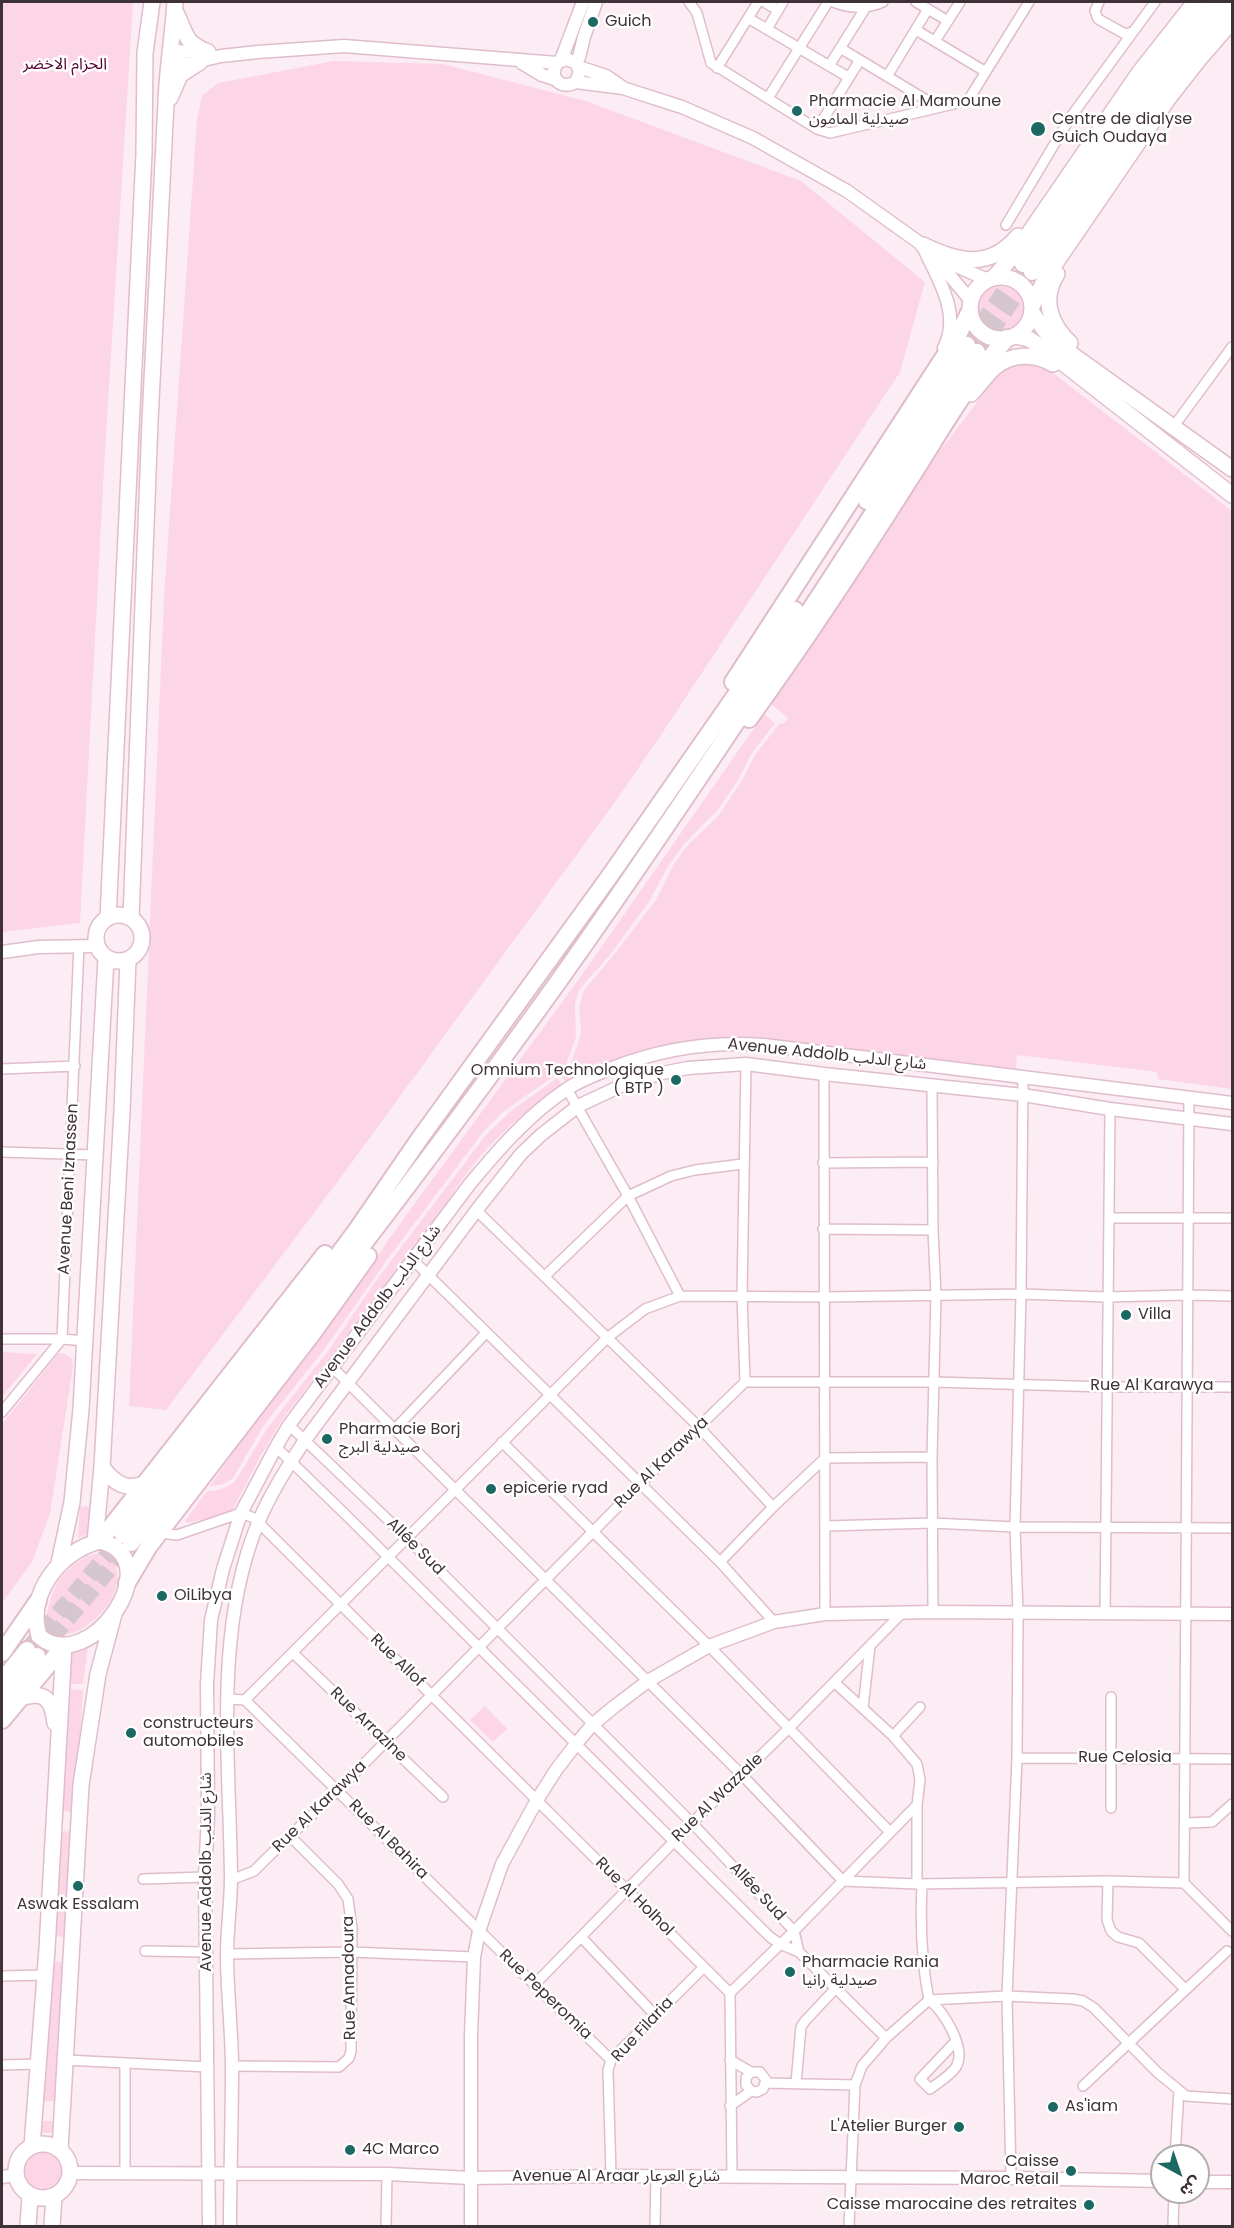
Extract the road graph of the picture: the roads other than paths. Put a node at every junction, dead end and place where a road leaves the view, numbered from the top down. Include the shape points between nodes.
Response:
1 (152, 2) edge
2 (583, 2) edge
3 (596, 2) edge
4 (691, 2) edge
5 (758, 2) edge
6 (764, 2) edge
7 (828, 2) edge
8 (833, 2) edge
9 (883, 2) edge
10 (916, 2) edge
11 (960, 2) edge
12 (1028, 2) edge
13 (1099, 2) edge
14 (1155, 2) edge
15 (1195, 2) edge
16 (1203, 2) edge
17 (1215, 2) edge
18 (1233, 2) edge
19 (175, 6) edge
20 (781, 6) edge
21 (866, 7) junction
22 (928, 9) junction
23 (748, 18) junction
24 (948, 21) junction
25 (1233, 21) edge
26 (767, 29) junction
27 (916, 30) junction
28 (1134, 30) junction
29 (935, 41) junction
30 (566, 46) junction
31 (798, 48) junction
32 (840, 48) junction
33 (1154, 52) junction
34 (146, 54) junction
35 (169, 56) junction
36 (210, 57) junction
37 (860, 60) junction
38 (542, 61) junction
39 (521, 62) junction
40 (559, 62) junction
41 (578, 65) junction
42 (829, 66) junction
43 (717, 68) junction
44 (986, 72) junction
45 (888, 75) junction
46 (848, 77) junction
47 (555, 79) junction
48 (576, 82) junction
49 (623, 88) junction
50 (768, 98) junction
51 (166, 103) junction
52 (938, 107) junction
53 (817, 129) junction
54 (1035, 224) junction
55 (1006, 225) dead end
56 (923, 245) junction
57 (1066, 249) junction
58 (991, 279) junction
59 (971, 306) junction
60 (1032, 308) junction
61 (1011, 337) junction
62 (1233, 347) edge
63 (1084, 371) junction
64 (930, 378) junction
65 (959, 403) junction
66 (1174, 426) junction
67 (1233, 470) edge
68 (1233, 495) edge
69 (651, 816) junction
70 (665, 826) junction
71 (108, 918) junction
72 (131, 918) junction
73 (79, 945) junction
74 (97, 946) junction
75 (2, 952) edge
76 (106, 958) junction
77 (128, 960) junction
78 (746, 1064) junction
79 (75, 1066) junction
80 (2, 1069) edge
81 (824, 1074) junction
82 (1023, 1077) junction
83 (932, 1085) junction
84 (567, 1089) junction
85 (1023, 1095) junction
86 (1189, 1097) junction
87 (1233, 1103) edge
88 (578, 1106) junction
89 (1110, 1109) junction
90 (1188, 1119) junction
91 (1233, 1125) edge
92 (420, 1138) junction
93 (434, 1151) junction
94 (2, 1152) edge
95 (70, 1154) junction
96 (96, 1155) junction
97 (823, 1162) junction
98 (933, 1162) junction
99 (743, 1164) junction
100 (628, 1196) junction
101 (476, 1210) junction
102 (1109, 1218) junction
103 (1233, 1218) edge
104 (1187, 1219) junction
105 (823, 1229) junction
106 (933, 1230) junction
107 (413, 1260) junction
108 (428, 1274) junction
109 (545, 1276) junction
110 (1021, 1294) junction
111 (936, 1295) junction
112 (1187, 1295) junction
113 (680, 1296) junction
114 (742, 1296) junction
115 (1233, 1296) edge
116 (826, 1297) junction
117 (1107, 1297) junction
118 (486, 1333) junction
119 (607, 1338) junction
120 (2, 1339) edge
121 (62, 1339) junction
122 (86, 1341) junction
123 (332, 1367) junction
124 (348, 1381) junction
125 (934, 1382) junction
126 (745, 1383) junction
127 (825, 1383) junction
128 (1018, 1384) junction
129 (1187, 1386) junction
130 (1233, 1386) edge
131 (1106, 1387) junction
132 (550, 1394) junction
133 (2, 1412) edge
134 (289, 1425) junction
135 (699, 1427) junction
136 (395, 1429) junction
137 (305, 1440) junction
138 (502, 1442) junction
139 (276, 1447) junction
140 (932, 1457) junction
141 (825, 1458) junction
142 (291, 1461) junction
143 (102, 1467) junction
144 (146, 1483) junction
145 (639, 1484) junction
146 (455, 1489) junction
147 (773, 1507) junction
148 (241, 1514) junction
149 (258, 1522) junction
150 (932, 1523) junction
151 (826, 1526) junction
152 (1015, 1527) junction
153 (1105, 1527) junction
154 (1187, 1528) junction
155 (1233, 1528) edge
156 (162, 1529) junction
157 (593, 1532) junction
158 (406, 1537) junction
159 (98, 1542) junction
160 (387, 1556) junction
161 (720, 1562) junction
162 (59, 1563) junction
163 (546, 1580) junction
164 (127, 1582) junction
165 (38, 1600) junction
166 (340, 1604) junction
167 (933, 1612) junction
168 (902, 1613) junction
169 (1018, 1613) junction
170 (1187, 1613) junction
171 (114, 1614) junction
172 (825, 1614) junction
173 (1105, 1614) junction
174 (1233, 1614) edge
175 (774, 1622) junction
176 (497, 1628) junction
177 (64, 1646) junction
178 (709, 1646) junction
179 (870, 1646) junction
180 (478, 1647) junction
181 (2, 1653) edge
182 (293, 1653) junction
183 (2, 1681) edge
184 (648, 1681) junction
185 (834, 1682) junction
186 (431, 1694) junction
187 (1111, 1697) dead end
188 (228, 1699) junction
189 (10, 1700) edge
190 (246, 1700) junction
191 (920, 1707) dead end
192 (863, 1708) junction
193 (2, 1720) edge
194 (592, 1725) junction
195 (789, 1729) junction
196 (893, 1736) junction
197 (59, 1740) junction
198 (385, 1742) junction
199 (576, 1744) junction
200 (1017, 1758) junction
201 (1110, 1758) junction
202 (1184, 1758) junction
203 (1233, 1759) edge
204 (742, 1775) junction
205 (338, 1790) junction
206 (443, 1797) dead end
207 (537, 1800) junction
208 (1233, 1804) edge
209 (917, 1805) junction
210 (1111, 1808) dead end
211 (1185, 1822) junction
212 (692, 1823) junction
213 (890, 1832) junction
214 (290, 1836) junction
215 (674, 1841) junction
216 (206, 1877) junction
217 (143, 1879) dead end
218 (231, 1880) junction
219 (843, 1881) junction
220 (1108, 1881) junction
221 (1011, 1882) junction
222 (1184, 1883) junction
223 (920, 1884) junction
224 (627, 1889) junction
225 (479, 1931) junction
226 (794, 1931) junction
227 (1233, 1931) edge
228 (581, 1937) junction
229 (780, 1944) junction
230 (145, 1951) dead end
231 (1230, 1951) edge
232 (206, 1952) junction
233 (351, 1952) junction
234 (799, 1952) junction
235 (227, 1954) junction
236 (474, 1958) junction
237 (704, 1967) junction
238 (45, 1975) junction
239 (2, 1976) edge
240 (534, 1985) junction
241 (836, 1988) junction
242 (1185, 1989) junction
243 (730, 1993) junction
244 (1007, 1996) junction
245 (929, 2000) junction
246 (655, 2015) junction
247 (886, 2038) junction
248 (956, 2041) junction
249 (1127, 2043) junction
250 (610, 2060) junction
251 (730, 2060) junction
252 (65, 2061) junction
253 (38, 2064) junction
254 (2, 2065) edge
255 (125, 2065) junction
256 (232, 2066) junction
257 (208, 2067) junction
258 (751, 2072) junction
259 (766, 2083) junction
260 (796, 2083) junction
261 (855, 2085) junction
262 (1083, 2086) dead end
263 (1179, 2090) junction
264 (751, 2091) junction
265 (1233, 2099) edge
266 (730, 2106) junction
267 (1176, 2144) edge
268 (32, 2146) junction
269 (60, 2150) junction
270 (71, 2173) junction
271 (125, 2173) junction
272 (208, 2174) junction
273 (387, 2174) junction
274 (230, 2175) junction
275 (9, 2176) edge
276 (611, 2176) junction
277 (732, 2176) junction
278 (656, 2177) junction
279 (471, 2178) junction
280 (849, 2178) junction
281 (1011, 2178) junction
282 (1150, 2181) edge
283 (1210, 2182) edge
284 (1233, 2182) edge
285 (30, 2196) junction
286 (54, 2197) junction
287 (1174, 2204) edge
288 (28, 2226) edge
289 (52, 2226) edge
290 (210, 2226) edge
291 (230, 2226) edge
292 (386, 2226) edge
293 (471, 2226) edge
294 (655, 2226) edge
295 (849, 2226) edge
296 (1173, 2226) edge

1 - 34 main road
2 - 30 street
3 - 41 street
4 - 43 street via 709,58
5 - 23 street
6 - 20 street
7 - 31 street
8 - 21 street
9 - 21 street
10 - 22 street
11 - 24 street
12 - 44 street
13 - 28 street via 1095,11 1098,19 1125,34
14 - 28 street
15 - 33 main road
16 - 33 highway
17 - 18 highway via 1141,88 1028,268 1078,205 1179,62
19 - 35 main road
19 - 36 main road via 186,39
20 - 26 street
21 - 32 street
22 - 24 street
22 - 27 street
23 - 26 street
23 - 43 street
24 - 29 street
25 - 57 main road via 1168,99
26 - 31 street
27 - 29 street
27 - 45 street
28 - 55 street via 1070,118
29 - 44 street
30 - 38 street via 555,57
30 - 40 street
31 - 42 street
31 - 50 street
32 - 37 street
32 - 42 street
33 - 54 main road
34 - 35 main road via 156,68
34 - 35 main road via 152,43 158,42 164,43
34 - 71 main road
35 - 36 street via 186,64
35 - 51 main road
36 - 39 street via 344,46
36 - 51 main road via 180,75
37 - 45 street
37 - 46 street
38 - 39 street
38 - 40 street
39 - 47 street
40 - 41 street via 570,59
40 - 47 street via 553,73
41 - 48 street via 580,74
41 - 49 street
42 - 46 street
43 - 50 street
44 - 52 street via 969,99
45 - 52 street
46 - 53 street
47 - 48 street via 564,86
48 - 49 street
49 - 56 street via 682,107 753,138 847,191
50 - 53 street
51 - 72 main road
52 - 53 street via 830,133
54 - 56 main road via 992,257 951,258
54 - 58 main road via 1008,263
56 - 58 street via 945,261
56 - 59 street via 947,269
56 - 64 street via 948,302 951,321 948,338
57 - 60 main road
57 - 63 main road via 1065,260 1050,288 1048,305 1059,332 1078,351
58 - 59 main road via 979,286
58 - 60 main road via 1009,277 1023,284
59 - 61 main road via 972,320 982,333 998,339
59 - 64 highway via 962,329
60 - 61 main road via 1026,326
60 - 63 main road via 1054,340
61 - 63 main road via 1034,342
61 - 65 highway via 993,354
62 - 66 street
63 - 65 main road via 1067,373 1037,357 1013,358 993,369
63 - 66 main road
63 - 68 main road
64 - 69 highway via 679,764
65 - 70 highway via 762,702 707,778
66 - 67 main road
69 - 70 highway via 743,688 972,348 852,545
69 - 92 highway
70 - 93 highway
71 - 72 main road
71 - 74 main road via 97,930
72 - 77 main road via 142,938 138,951
73 - 74 street
73 - 75 street
73 - 79 street, Avenue Beni Iznassen
74 - 76 main road
76 - 77 main road
76 - 96 main road
77 - 143 main road
78 - 81 street, Avenue Addolb شارع الدلب
78 - 88 street, Avenue Addolb شارع الدلب via 662,1072 623,1084
78 - 99 street
79 - 80 street
79 - 95 street, Avenue Beni Iznassen
81 - 83 street, Avenue Addolb شارع الدلب
81 - 97 street
82 - 84 street, Avenue Addolb شارع الدلب via 764,1045 723,1044 637,1059
82 - 85 street
82 - 86 street, Avenue Addolb شارع الدلب
83 - 85 street, Avenue Addolb شارع الدلب
83 - 98 street
84 - 88 street
84 - 107 street, Avenue Addolb شارع الدلب via 500,1148
85 - 89 street, Avenue Addolb شارع الدلب
85 - 110 street
86 - 87 street, Avenue Addolb شارع الدلب
86 - 90 street
88 - 100 street
88 - 101 street, Avenue Addolb شارع الدلب via 521,1154
89 - 90 street, Avenue Addolb شارع الدلب
89 - 102 street
90 - 91 street, Avenue Addolb شارع الدلب
90 - 104 street
92 - 93 highway via 356,1231 127,1539
92 - 144 highway via 388,1171
93 - 156 highway via 419,1184 319,1324
94 - 95 street
95 - 96 street
95 - 121 street, Avenue Beni Iznassen
96 - 122 main road
97 - 98 street
97 - 105 street
98 - 106 street
99 - 100 street via 671,1176
99 - 114 street
100 - 109 street
100 - 113 street
101 - 108 street, Avenue Addolb شارع الدلب
101 - 109 street
102 - 104 street
102 - 117 street
103 - 104 street
104 - 112 street
105 - 106 street
105 - 116 street
106 - 111 street
107 - 108 street
107 - 123 street, Avenue Addolb شارع الدلب
108 - 118 street
108 - 124 street, Avenue Addolb شارع الدلب
109 - 119 street
110 - 111 street
110 - 117 street
110 - 128 street
111 - 116 street
111 - 125 street
112 - 115 street
112 - 117 street
112 - 129 street
113 - 114 street
113 - 119 street via 645,1309
114 - 116 street
114 - 126 street
116 - 127 street
117 - 131 street
118 - 132 street
118 - 136 street
119 - 132 street
119 - 135 street
120 - 121 street
121 - 122 street
121 - 133 street
122 - 162 main road via 72,1502
123 - 124 street
123 - 134 street, Avenue Addolb شارع الدلب
124 - 136 street
124 - 137 street, Avenue Addolb شارع الدلب
125 - 127 street, Rue Al Karawya
125 - 128 street, Rue Al Karawya
125 - 140 street
126 - 127 street, Rue Al Karawya
126 - 135 street, Rue Al Karawya
127 - 141 street
128 - 131 street, Rue Al Karawya
128 - 152 street
129 - 130 street, Rue Al Karawya
129 - 131 street, Rue Al Karawya
129 - 154 street
131 - 153 street
132 - 138 street
132 - 145 street
134 - 137 street, Allée Sud
134 - 139 street, Avenue Addolb شارع الدلب
135 - 145 street, Rue Al Karawya
135 - 147 street
136 - 146 street
137 - 142 street, Avenue Addolb شارع الدلب
137 - 158 street, Allée Sud
138 - 146 street
138 - 157 street
139 - 142 street, Allée Sud
139 - 148 street, Avenue Addolb شارع الدلب
140 - 141 street
140 - 150 street
141 - 147 street
141 - 151 street
142 - 149 street, Avenue Addolb شارع الدلب
142 - 160 street, Allée Sud
143 - 144 main road via 119,1484 130,1487
143 - 159 main road
144 - 159 highway
145 - 157 street, Rue Al Karawya
145 - 161 street
146 - 158 street
146 - 163 street
147 - 161 street
148 - 149 street, Rue Allof
148 - 156 street via 177,1535
148 - 216 street, Avenue Addolb شارع الدلب via 210,1620
149 - 166 street, Rue Allof
149 - 188 street, Avenue Addolb شارع الدلب via 237,1594
150 - 151 street
150 - 152 street
150 - 167 street
151 - 172 street
152 - 153 street
152 - 169 street
153 - 154 street
153 - 173 street
154 - 155 street
154 - 170 street
156 - 164 highway
157 - 163 street, Rue Al Karawya
157 - 178 street
158 - 160 street
158 - 176 street, Allée Sud
159 - 162 main road
159 - 164 main road via 114,1546 125,1559
160 - 166 street
160 - 180 street, Allée Sud
161 - 175 street
162 - 165 main road
163 - 176 street, Rue Al Karawya
163 - 184 street
164 - 171 main road
165 - 177 main road via 39,1636 55,1646
165 - 181 highway
166 - 182 street
166 - 186 street, Rue Allof
167 - 168 street
167 - 169 street
168 - 172 street
168 - 179 street, Rue Al Wazzale
169 - 173 street
169 - 200 street
170 - 173 street
170 - 174 street
170 - 202 street
171 - 177 main road via 89,1637
171 - 252 main road via 98,1674 81,1785
172 - 175 street
175 - 178 street
176 - 180 street, Rue Al Karawya
176 - 194 street, Allée Sud
177 - 189 highway
177 - 197 main road
178 - 184 street
178 - 195 street
179 - 185 street, Rue Al Wazzale
179 - 192 street
180 - 186 street, Rue Al Karawya
180 - 199 street, Allée Sud
182 - 190 street
182 - 198 street, Rue Arrazine
183 - 189 highway via 32,1653
184 - 194 street
184 - 204 street
185 - 192 street
185 - 195 street, Rue Al Wazzale
186 - 198 street, Rue Al Karawya
186 - 207 street, Rue Allof
187 - 201 street
188 - 190 street
188 - 218 street, Avenue Addolb شارع الدلب
189 - 193 highway
189 - 197 main road via 37,1695 48,1700
190 - 205 street, Rue Al Bahira
191 - 196 street
192 - 196 street
194 - 199 street
194 - 212 street, Allée Sud
195 - 204 street, Rue Al Wazzale
195 - 213 street
196 - 209 street via 918,1764
197 - 238 main road
198 - 205 street, Rue Al Karawya
198 - 206 street, Rue Arrazine
199 - 207 street
199 - 215 street, Allée Sud
200 - 201 street, Rue Celosia
200 - 221 street
201 - 202 street, Rue Celosia
201 - 210 street
202 - 203 street, Rue Celosia
202 - 211 street
204 - 212 street, Rue Al Wazzale
204 - 219 street
205 - 214 street, Rue Al Karawya
205 - 225 street, Rue Al Bahira
207 - 224 street, Rue Al Holhol
207 - 225 street via 502,1864
208 - 211 street via 1212,1822
209 - 213 street
209 - 223 street
211 - 222 street
212 - 215 street, Rue Al Wazzale
212 - 226 street, Allée Sud
213 - 219 street
214 - 218 street, Rue Al Karawya via 254,1871
214 - 233 street, Rue Annadoura via 348,1899
215 - 224 street, Rue Al Wazzale
215 - 229 street, Allée Sud
216 - 217 street
216 - 232 street, Avenue Addolb شارع الدلب
218 - 235 street, Avenue Addolb شارع الدلب
219 - 223 street
219 - 226 street
220 - 221 street
220 - 222 street
220 - 242 street via 1107,1920 1111,1931 1139,1943
221 - 223 street
221 - 244 street
222 - 227 street
223 - 245 street via 922,1962
224 - 228 street, Rue Al Wazzale
224 - 237 street, Rue Al Holhol
225 - 236 street
225 - 240 street, Rue Peperomia
226 - 229 street
226 - 234 street, Allée Sud
227 - 231 street
228 - 240 street, Rue Al Wazzale
228 - 246 street
229 - 234 street, Allée Sud
229 - 243 street
230 - 232 street
231 - 242 street
232 - 257 street, Avenue Addolb شارع الدلب
233 - 235 street
233 - 236 street
233 - 256 street, Rue Annadoura via 351,2052 342,2065
234 - 241 street
235 - 256 street, Avenue Addolb شارع الدلب
236 - 279 street
237 - 243 street, Rue Al Holhol
237 - 246 street, Rue Filaria
238 - 239 street
238 - 253 main road
240 - 250 street, Rue Peperomia
241 - 247 street
241 - 260 street via 801,2027
242 - 249 street
243 - 251 street
244 - 245 street
244 - 249 street via 1083,2001
244 - 281 street
245 - 247 street
245 - 248 street via 938,2007
246 - 250 street, Rue Filaria
247 - 261 street via 862,2066
248 - 248 street via 956,2067 930,2089 920,2079
249 - 262 street
249 - 263 street
250 - 276 street, Rue Filaria
251 - 258 street
251 - 266 street
252 - 255 street
252 - 269 main road
253 - 254 street
253 - 268 main road
255 - 257 street
255 - 271 street
256 - 274 street, Avenue Addolb شارع الدلب
257 - 272 street, Avenue Addolb شارع الدلب
258 - 259 street via 763,2074
258 - 264 street via 745,2081
259 - 260 street
259 - 264 street via 761,2091
260 - 261 street
261 - 280 street
263 - 265 street via 1186,2096
263 - 267 street
264 - 266 street
266 - 277 street
268 - 269 main road via 47,2144
268 - 275 main road via 19,2158
269 - 270 main road
270 - 271 street, Avenue Al Araar شارع العرعار
270 - 286 main road via 66,2187
271 - 272 street, Avenue Al Araar شارع العرعار
272 - 274 street, Avenue Al Araar شارع العرعار
272 - 290 street, Avenue Addolb شارع الدلب
273 - 274 street, Avenue Al Araar شارع العرعار
273 - 279 street, Avenue Al Araar شارع العرعار
273 - 292 street
274 - 291 street, Avenue Addolb شارع الدلب
275 - 285 main road
276 - 278 street, Avenue Al Araar شارع العرعار
276 - 279 street, Avenue Al Araar شارع العرعار
277 - 278 street, Avenue Al Araar شارع العرعار
277 - 280 street, Avenue Al Araar شارع العرعار
278 - 294 street
279 - 293 street
280 - 281 street, Avenue Al Araar شارع العرعار
280 - 295 street
281 - 282 street, Avenue Al Araar شارع العرعار
283 - 284 street
285 - 286 main road
285 - 288 main road
286 - 289 main road
287 - 296 street

